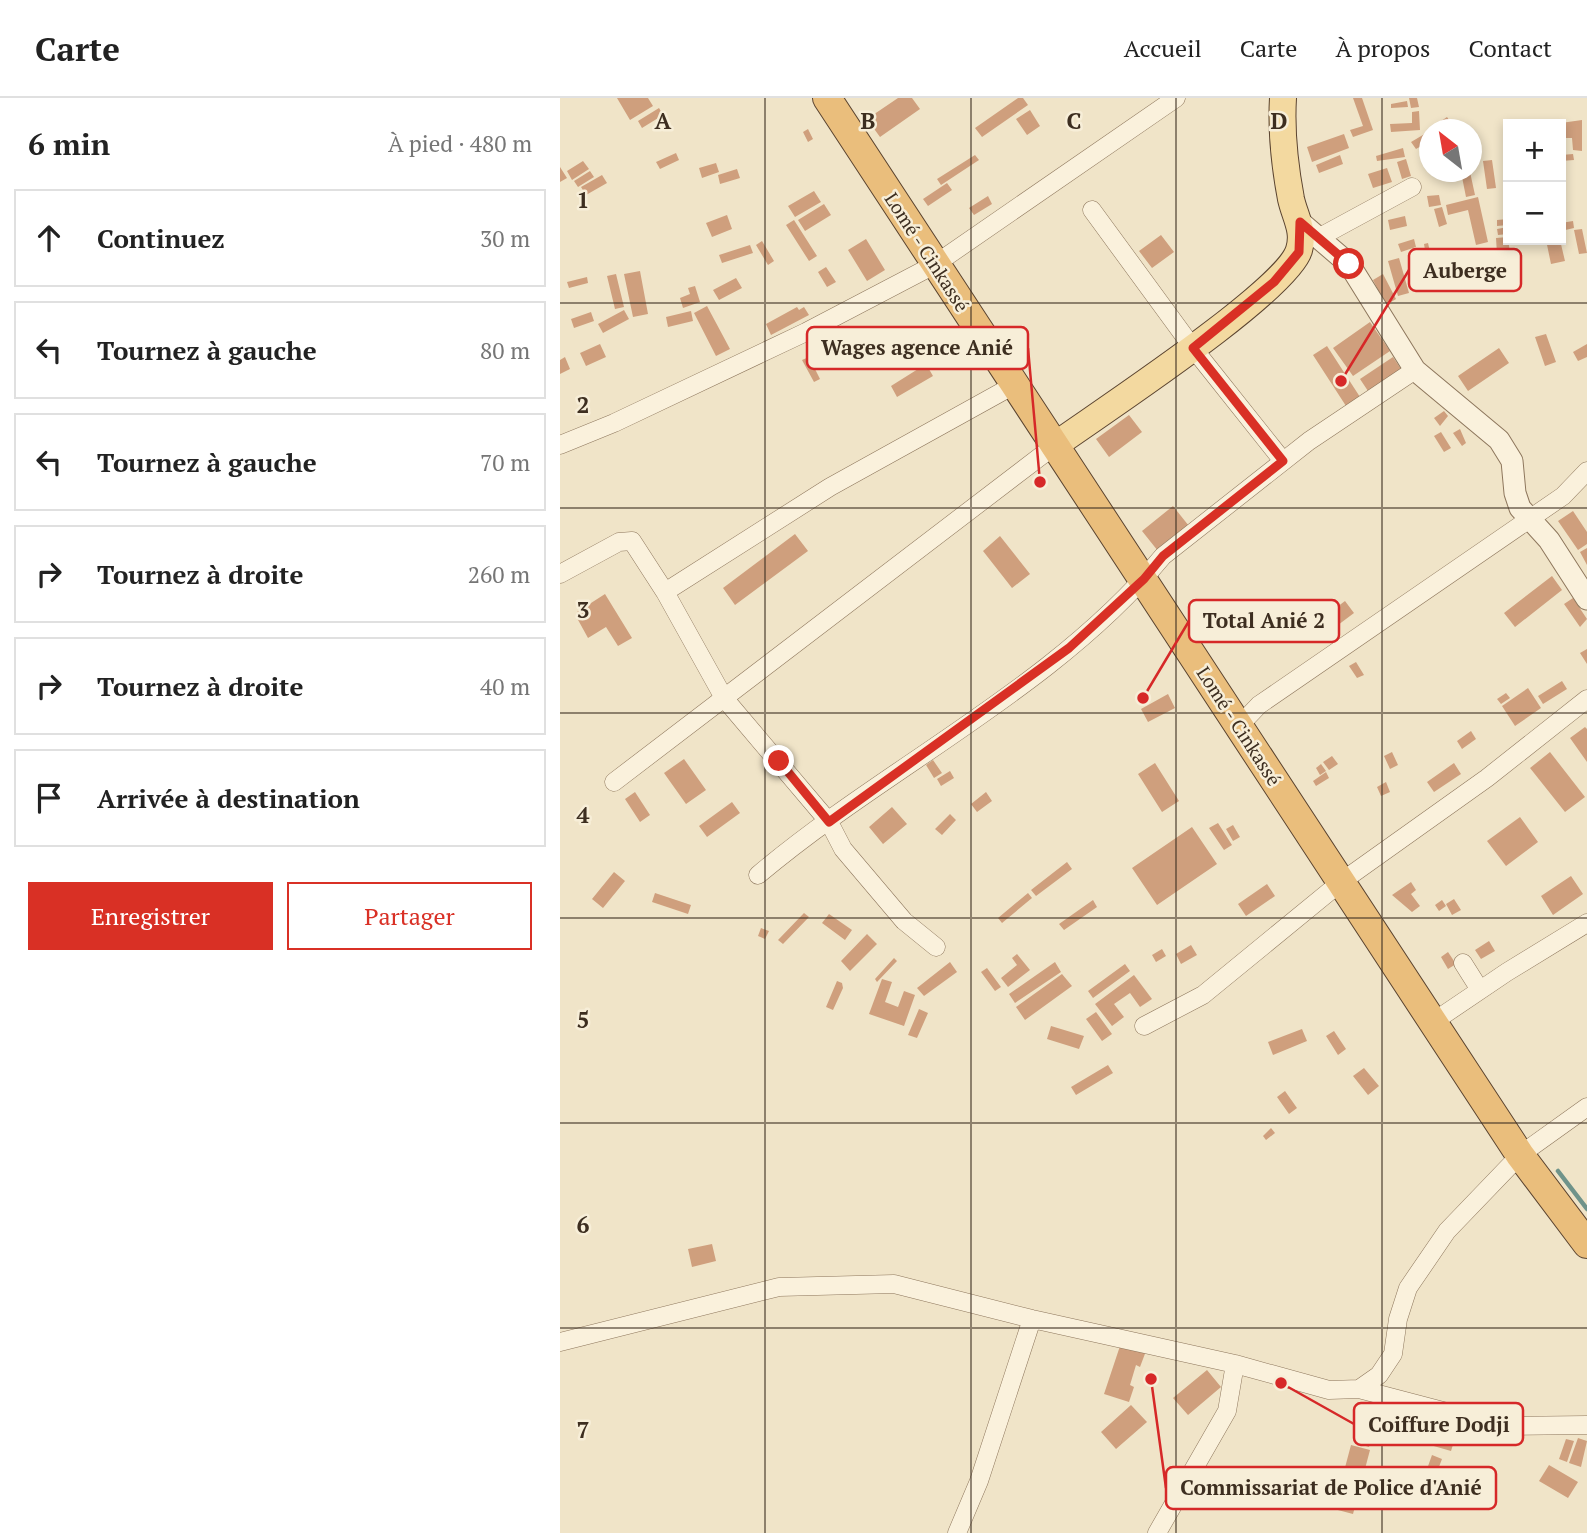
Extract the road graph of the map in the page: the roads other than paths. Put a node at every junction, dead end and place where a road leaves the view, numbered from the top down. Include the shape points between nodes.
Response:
1 (827, 98) edge
2 (1176, 98) edge
3 (1283, 98) edge
4 (1412, 187) dead end
5 (1092, 211) dead end
6 (1309, 230) junction
7 (934, 265) junction
8 (1193, 348) junction
9 (1415, 370) junction
10 (1014, 385) junction
11 (560, 445) edge
12 (1054, 446) junction
13 (1283, 461) junction
14 (1587, 471) edge
15 (1527, 520) junction
16 (560, 574) edge
17 (1144, 579) junction
18 (665, 592) junction
19 (1587, 599) edge
20 (724, 698) junction
21 (1587, 699) edge
22 (1239, 726) junction
23 (614, 782) dead end
24 (829, 822) junction
25 (758, 875) dead end
26 (1341, 883) junction
27 (1587, 923) edge
28 (936, 947) dead end
29 (1462, 963) dead end
30 (1480, 990) junction
31 (1433, 1022) junction
32 (1144, 1026) dead end
33 (1587, 1107) edge
34 (1520, 1154) junction
35 (1587, 1244) edge
36 (1032, 1319) junction
37 (560, 1342) edge
38 (1235, 1364) junction
39 (1359, 1389) junction
40 (1587, 1425) edge
41 (957, 1533) edge
42 (1157, 1533) edge

1 - 7 highway, Lomé - Cinkassé
2 - 7 street
3 - 6 main road via 1291,201
4 - 6 street
5 - 8 street
6 - 8 main road via 1299,252 1274,282
6 - 9 street via 1349,264
7 - 10 highway, Lomé - Cinkassé
7 - 11 street via 806,332
8 - 12 main road
8 - 13 street
9 - 13 street
9 - 15 street via 1499,440 1512,461 1515,493
10 - 12 highway, Lomé - Cinkassé
10 - 18 street via 830,488
12 - 17 highway, Lomé - Cinkassé
12 - 20 street
13 - 17 street via 1163,556
14 - 15 street via 1563,496
15 - 19 street via 1549,540
15 - 22 street via 1259,705
16 - 18 street via 619,542 632,541
17 - 22 highway, Lomé - Cinkassé
17 - 24 street via 1069,648
18 - 20 street
20 - 23 street
20 - 24 street
21 - 26 street via 1488,778
22 - 26 highway, Lomé - Cinkassé
24 - 25 street
24 - 28 street via 843,849 904,921
26 - 31 highway, Lomé - Cinkassé
26 - 32 street via 1203,995
27 - 30 street
29 - 30 street
30 - 31 street
31 - 34 highway, Lomé - Cinkassé
33 - 34 street
34 - 35 highway, Lomé - Cinkassé
34 - 39 street via 1423,1262 1408,1288 1393,1354 1379,1375
36 - 37 street via 894,1284 779,1287
36 - 38 street
36 - 41 street via 979,1481
38 - 39 street via 1329,1390
38 - 42 street via 1227,1410
39 - 40 street via 1500,1426

